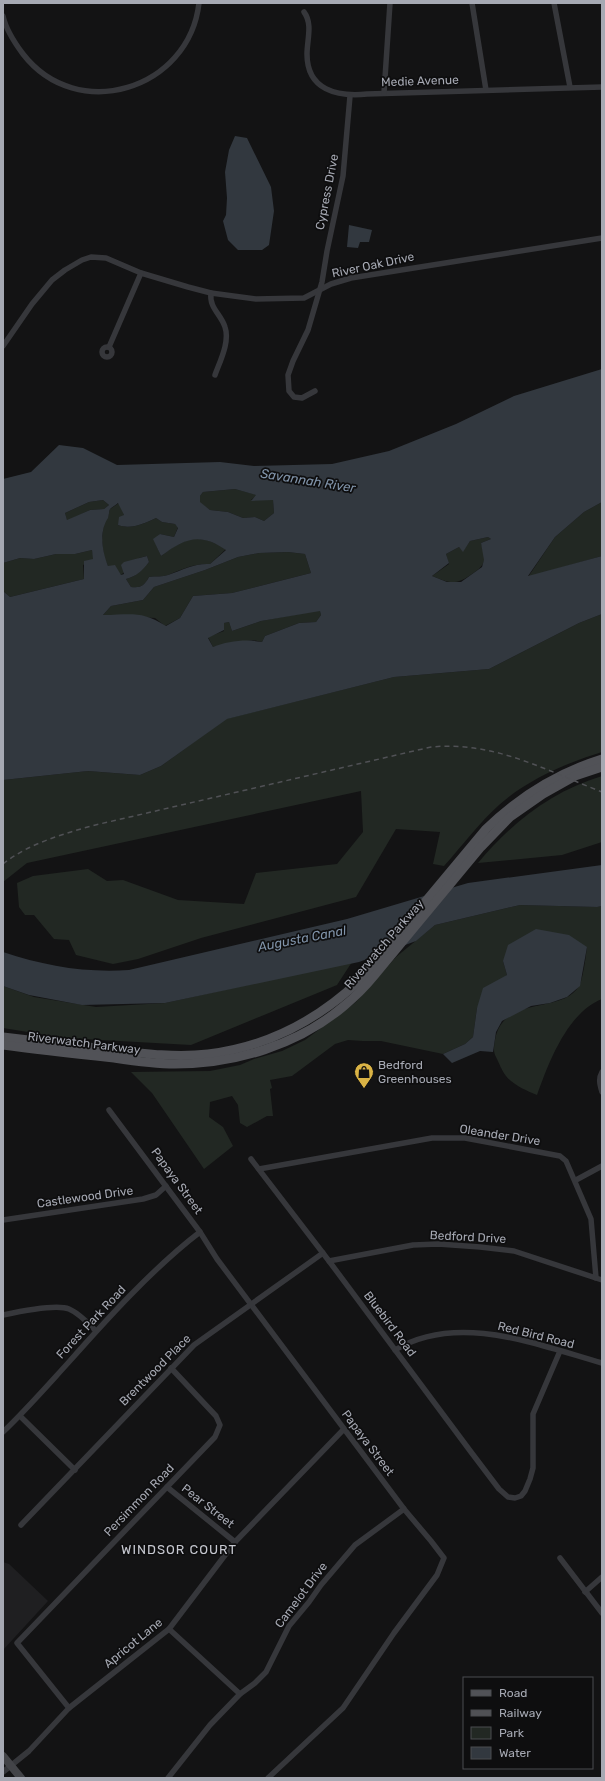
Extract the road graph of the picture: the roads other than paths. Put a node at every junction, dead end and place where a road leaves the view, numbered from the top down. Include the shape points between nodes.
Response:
1 (199, 3) edge
2 (390, 3) edge
3 (472, 3) edge
4 (554, 3) edge
5 (304, 12) dead end
6 (3, 16) edge
7 (570, 87) junction
8 (602, 87) edge
9 (486, 90) junction
10 (384, 93) junction
11 (350, 96) junction
12 (602, 238) edge
13 (141, 273) junction
14 (319, 291) junction
15 (211, 293) junction
16 (3, 346) edge
17 (109, 347) dead end
18 (215, 375) dead end
19 (315, 391) dead end
20 (602, 759) edge
21 (602, 767) edge
22 (3, 1037) edge
23 (3, 1045) edge
24 (601, 1074) edge
25 (602, 1092) edge
26 (109, 1110) dead end
27 (251, 1159) dead end
28 (602, 1166) edge
29 (259, 1169) junction
30 (576, 1180) junction
31 (166, 1186) junction
32 (3, 1220) edge
33 (200, 1232) junction
34 (323, 1253) junction
35 (329, 1261) junction
36 (599, 1279) edge
37 (251, 1304) junction
38 (3, 1315) edge
39 (96, 1331) junction
40 (395, 1350) junction
41 (560, 1351) junction
42 (602, 1363) edge
43 (171, 1368) junction
44 (20, 1416) junction
45 (344, 1429) junction
46 (3, 1432) edge
47 (75, 1470) junction
48 (167, 1487) junction
49 (404, 1509) junction
50 (21, 1525) dead end
51 (235, 1542) junction
52 (560, 1558) dead end
53 (602, 1577) edge
54 (585, 1592) junction
55 (602, 1613) edge
56 (169, 1629) junction
57 (240, 1694) junction
58 (69, 1708) junction
59 (3, 1756) edge
60 (11, 1765) junction
61 (3, 1772) edge
62 (21, 1778) edge
63 (168, 1778) edge
64 (268, 1778) edge

1 - 6 street via 190,34 170,62 145,82 110,91 78,89 53,81 32,65 18,48
2 - 10 street
3 - 9 street
4 - 7 street
5 - 11 street, Medie Avenue via 309,21 306,54 309,71 323,88
7 - 8 street, Medie Avenue
7 - 9 street, Medie Avenue
9 - 10 street, Medie Avenue
10 - 11 street, Medie Avenue
11 - 14 street, Cypress Drive via 343,176
12 - 14 street, River Oak Drive via 363,276 331,284
13 - 15 street, River Oak Drive
13 - 16 street, River Oak Drive via 106,258 82,260 61,272 44,288
13 - 17 street
14 - 15 street, River Oak Drive via 304,298 286,300
14 - 19 street, Cypress Drive via 308,330 293,361 288,380 289,391 294,397 302,398
15 - 18 street via 212,304 223,322 227,335
20 - 22 main road, Riverwatch Parkway via 563,773 516,802 486,829 360,980 340,999 295,1027 251,1045 184,1056 141,1054
21 - 23 main road, Riverwatch Parkway via 575,776 510,817 481,847 374,976 343,1007 306,1031 244,1056 174,1064
24 - 25 street
26 - 31 street, Papaya Street
27 - 29 street, Bluebird Road
28 - 30 street
29 - 30 street, Oleander Drive via 432,1138 464,1138 560,1156 566,1161
29 - 34 street, Bluebird Road
30 - 36 street, Oleander Drive via 591,1219
31 - 32 street, Castlewood Drive via 156,1195 143,1199
31 - 33 street, Papaya Street
33 - 37 street, Papaya Street
33 - 39 street, Forest Park Road via 178,1249
34 - 35 street, Bluebird Road
34 - 37 street, Brentwood Place
35 - 36 street, Bedford Drive via 414,1245 480,1246 514,1251
35 - 40 street, Bluebird Road
37 - 43 street, Brentwood Place via 194,1345
37 - 45 street, Papaya Street
38 - 39 street via 43,1308 69,1308
39 - 44 street, Forest Park Road
40 - 41 street, Red Bird Road via 421,1337 481,1333 504,1336
40 - 41 street, Bluebird Road via 499,1489 508,1497 515,1498 525,1491 530,1479 533,1468 533,1414
41 - 42 street, Red Bird Road
43 - 47 street, Brentwood Place
43 - 48 street, Persimmon Road via 216,1416 220,1425 215,1437
44 - 46 street, Forest Park Road
44 - 47 street
45 - 49 street, Papaya Street
45 - 51 street, Apricot Lane
47 - 50 street, Brentwood Place
48 - 51 street, Pear Street
48 - 58 street, Persimmon Road via 17,1643
49 - 57 street, Camelot Drive via 355,1545 289,1626 266,1672
49 - 64 street, Papaya Street via 444,1558 437,1575 343,1708
51 - 56 street, Apricot Lane
52 - 54 street
53 - 54 street
54 - 55 street
56 - 57 street
56 - 58 street, Apricot Lane
57 - 63 street, Camelot Drive via 210,1725
58 - 60 street, Apricot Lane via 29,1751
59 - 60 street
60 - 61 street, Apricot Lane
60 - 62 street

